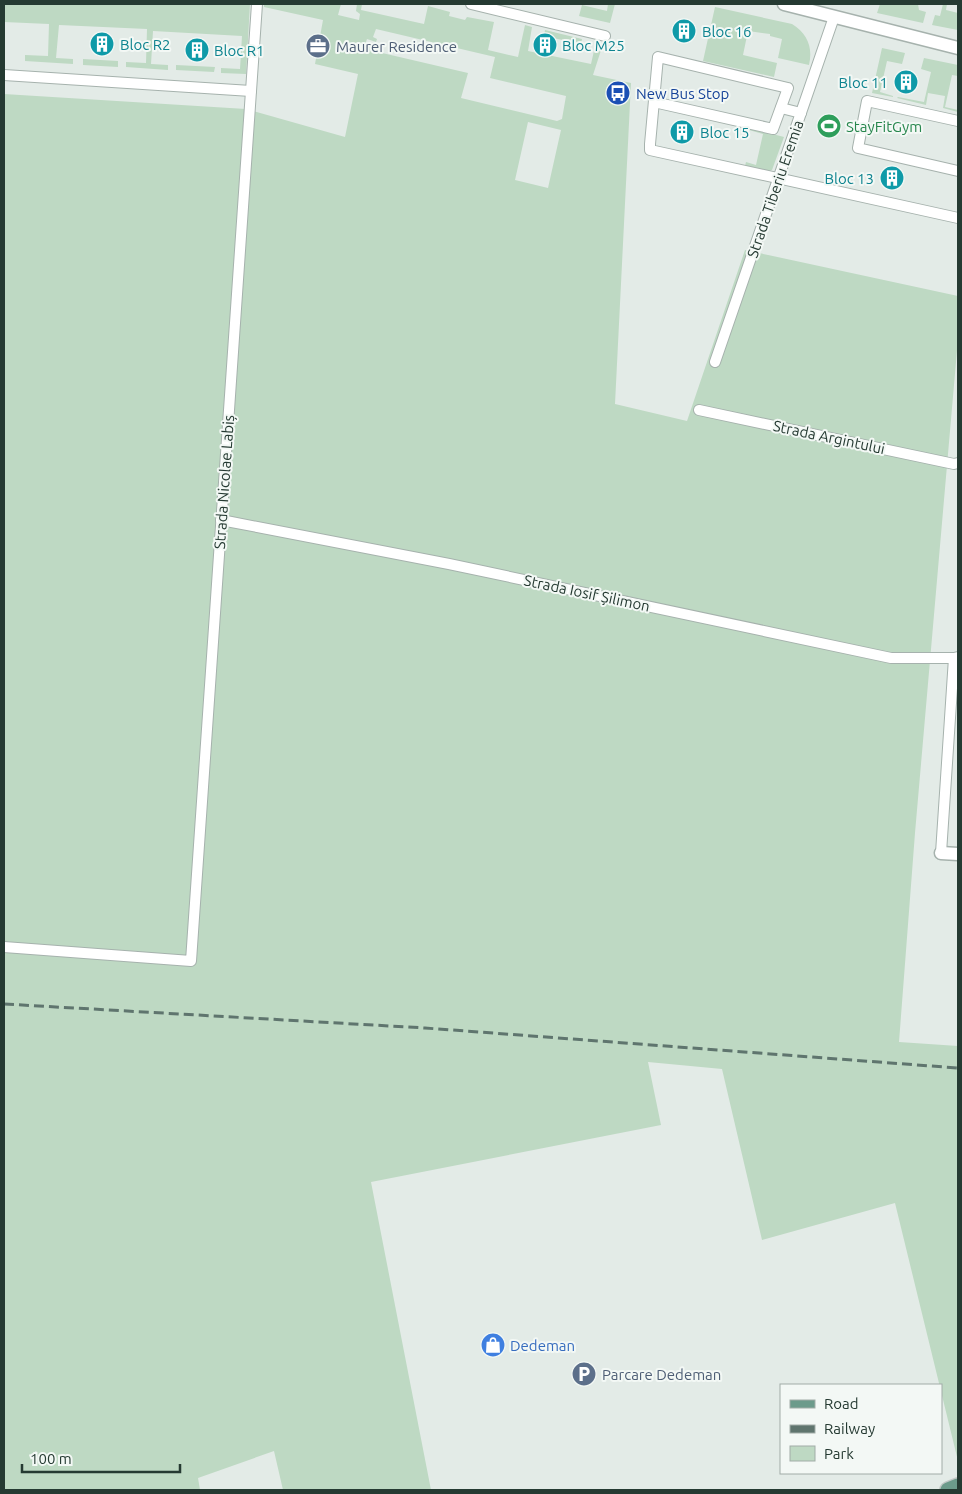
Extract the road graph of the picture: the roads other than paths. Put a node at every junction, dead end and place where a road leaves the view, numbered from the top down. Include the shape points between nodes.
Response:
1 (257, 4) edge
2 (471, 4) edge
3 (784, 4) edge
4 (494, 6) edge
5 (834, 17) junction
6 (605, 36) dead end
7 (958, 48) edge
8 (4, 75) edge
9 (251, 91) junction
10 (654, 102) junction
11 (780, 108) junction
12 (801, 113) junction
13 (958, 121) edge
14 (958, 171) edge
15 (778, 179) junction
16 (958, 218) edge
17 (716, 362) dead end
18 (699, 410) dead end
19 (958, 463) edge
20 (221, 520) junction
21 (956, 658) edge
22 (941, 853) joint
23 (958, 854) edge
24 (4, 947) edge
25 (958, 1486) edge
26 (948, 1490) edge

1 - 9 street, Strada Nicolae Labiș
2 - 4 street
3 - 5 street
4 - 6 street
5 - 7 street
5 - 12 street, Strada Tiberiu Eremia
8 - 9 street
9 - 20 street, Strada Nicolae Labiș
10 - 11 street via 773,129
10 - 11 street via 658,57 788,88
10 - 15 street via 650,150
11 - 12 street
12 - 15 street, Strada Tiberiu Eremia
13 - 14 street via 867,100 858,148
15 - 16 street
15 - 17 street, Strada Tiberiu Eremia
18 - 19 street, Strada Argintului
20 - 21 street, Strada Iosif Șilimon via 449,564 891,658
20 - 24 street, Strada Nicolae Labiș via 191,961
21 - 22 street
22 - 23 street
25 - 26 main road

